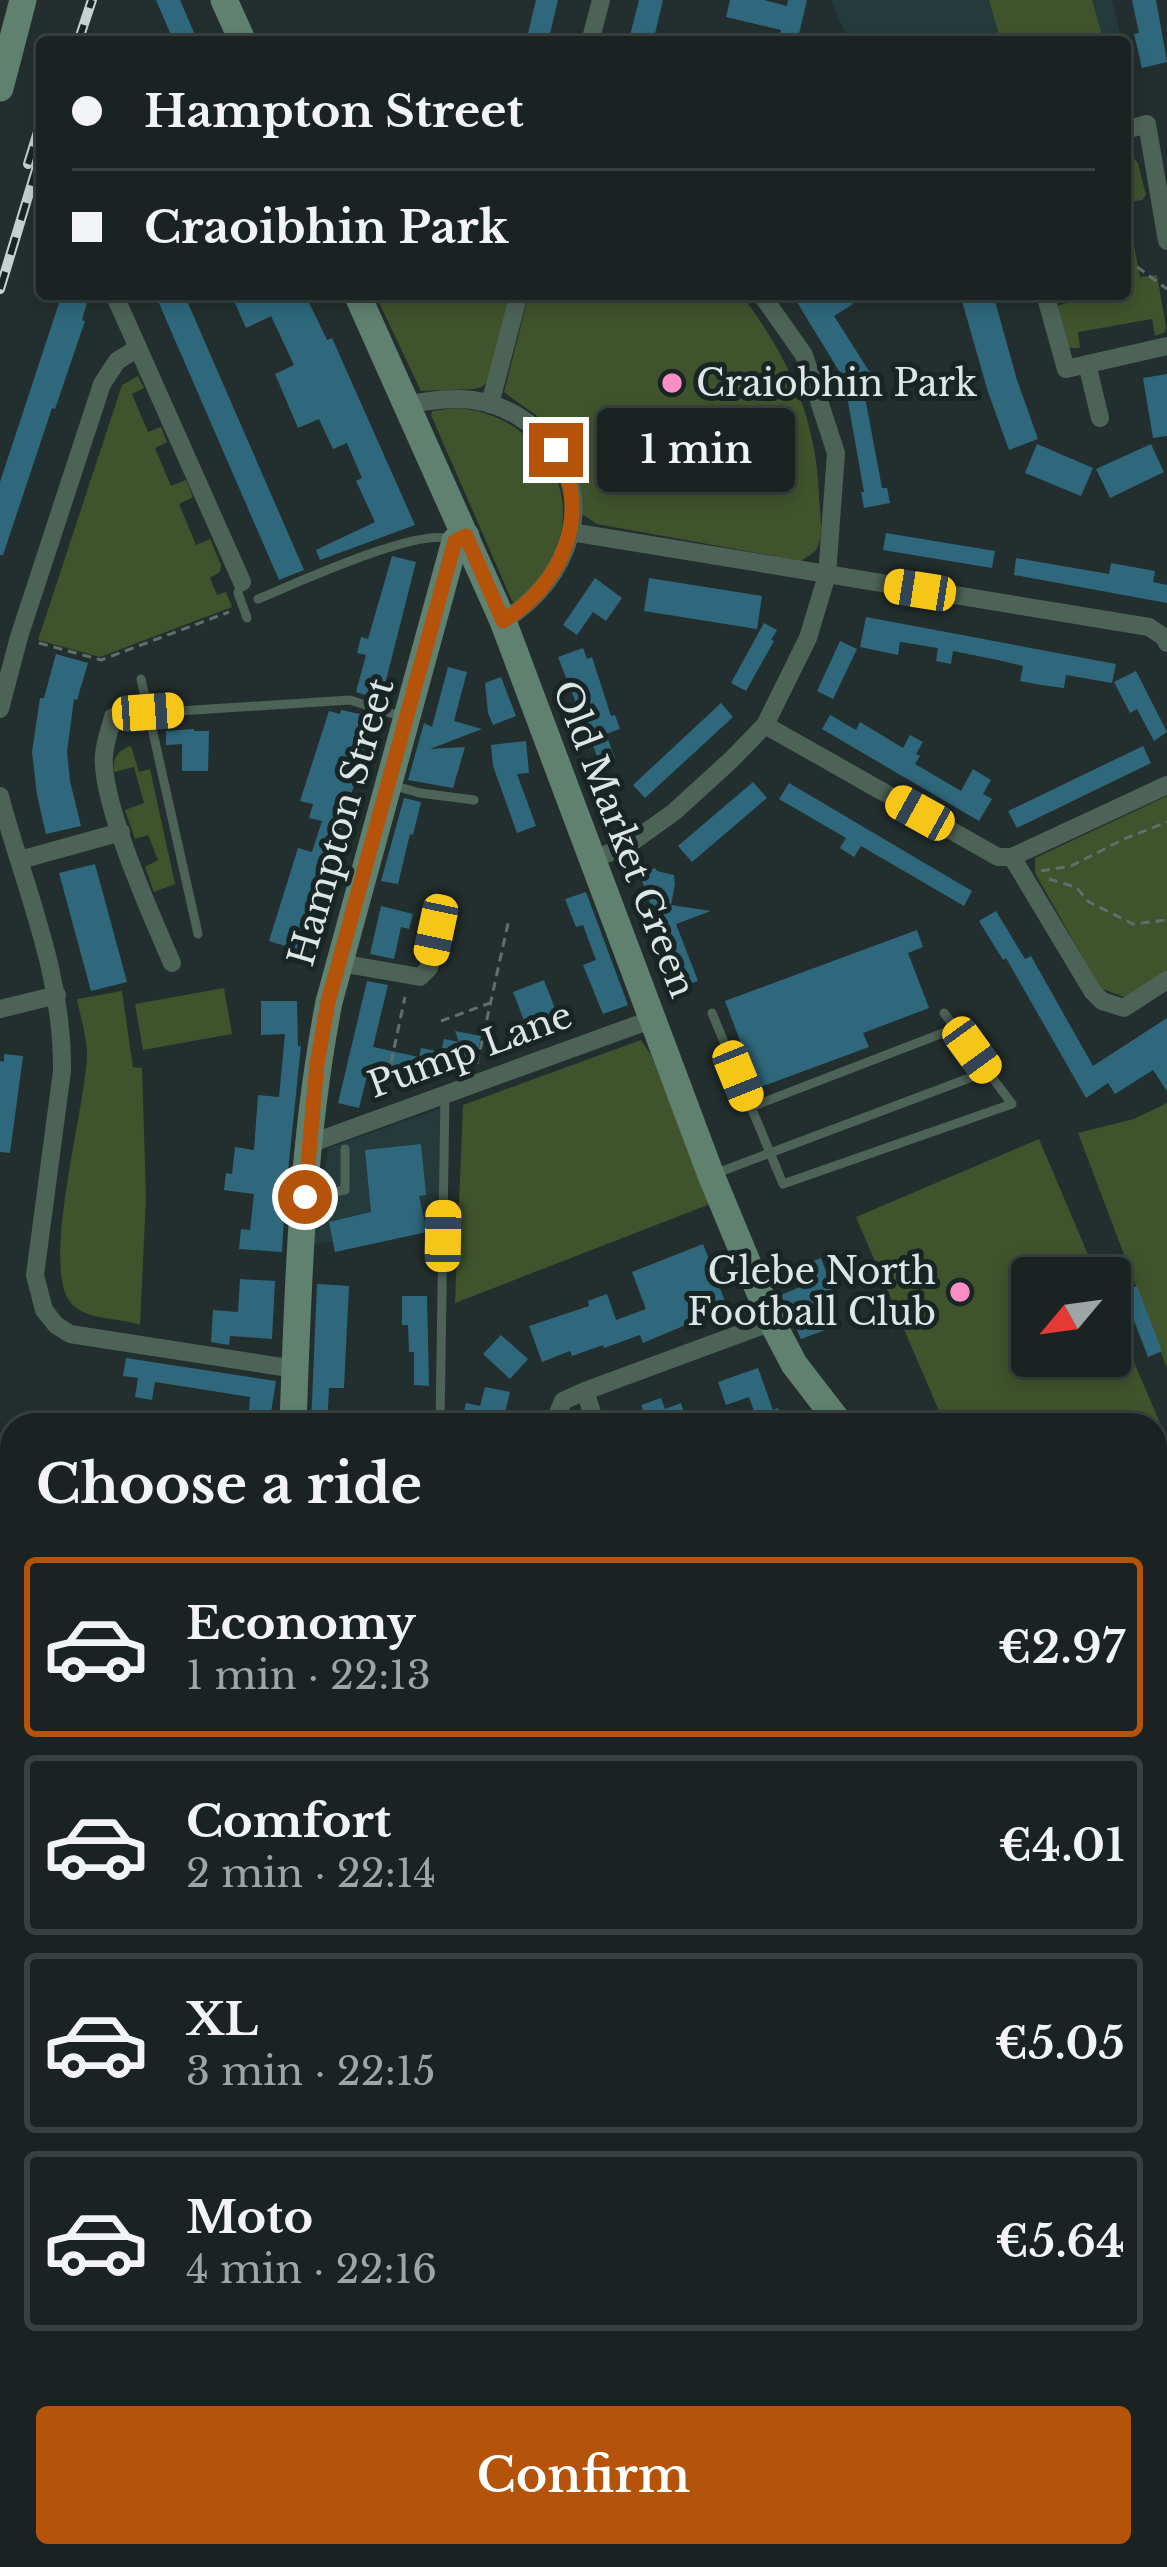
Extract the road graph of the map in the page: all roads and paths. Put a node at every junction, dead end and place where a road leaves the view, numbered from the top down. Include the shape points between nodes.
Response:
1 (23, 0) edge
2 (224, 0) edge
3 (601, 0) edge
4 (240, 36) edge
5 (592, 36) edge
6 (0, 88) edge
7 (1131, 128) edge
8 (1167, 241) edge
9 (1131, 262) edge
10 (1167, 289) edge
11 (117, 300) edge
12 (360, 300) edge
13 (517, 300) edge
14 (764, 300) edge
15 (1047, 300) edge
16 (1167, 346) edge
17 (138, 348) junction
18 (1088, 364) junction
19 (408, 404) junction
20 (490, 404) junction
21 (1100, 418) dead end
22 (571, 532) junction
23 (461, 538) junction
24 (827, 575) junction
25 (242, 582) joint
26 (258, 599) dead end
27 (245, 612) joint
28 (503, 621) junction
29 (19, 637) junction
30 (1167, 643) edge
31 (141, 679) dead end
32 (0, 710) edge
33 (148, 712) junction
34 (113, 717) dead end
35 (408, 718) junction
36 (765, 725) junction
37 (389, 784) junction
38 (1167, 785) edge
39 (0, 796) edge
40 (474, 800) dead end
41 (1167, 822) edge
42 (121, 832) junction
43 (1012, 857) junction
44 (594, 859) junction
45 (20, 860) junction
46 (508, 919) dead end
47 (1164, 921) edge
48 (436, 930) dead end
49 (1167, 931) edge
50 (198, 934) dead end
51 (172, 963) dead end
52 (340, 963) junction
53 (410, 974) junction
54 (1167, 980) edge
55 (57, 994) junction
56 (490, 1003) junction
57 (0, 1010) edge
58 (712, 1013) dead end
59 (944, 1013) dead end
60 (653, 1018) junction
61 (441, 1021) dead end
62 (956, 1028) junction
63 (988, 1072) junction
64 (388, 1077) dead end
65 (477, 1082) junction
66 (445, 1094) junction
67 (751, 1107) junction
68 (309, 1144) junction
69 (345, 1149) dead end
70 (770, 1153) junction
71 (712, 1175) junction
72 (305, 1197) junction
73 (772, 1322) junction
74 (295, 1369) junction
75 (584, 1391) junction
76 (293, 1413) edge
77 (440, 1413) edge
78 (558, 1413) edge
79 (592, 1413) edge
80 (832, 1413) edge

1 - 6 main road
2 - 4 main road
3 - 5 street
7 - 8 street via 1147,124
9 - 10 path
11 - 17 street
12 - 19 main road, Old Market Green
13 - 20 street
14 - 24 street via 804,355 836,453
15 - 18 street via 1066,369
16 - 18 street
17 - 25 street
17 - 29 street via 102,384
18 - 21 street
19 - 20 street
19 - 23 main road, Old Market Green
20 - 22 street via 529,422 556,450 570,489
22 - 24 street
22 - 28 street via 553,574
23 - 26 lane via 439,535 388,549
23 - 28 main road, Old Market Green
23 - 35 main road, Hampton Street
24 - 30 street via 1149,627
24 - 36 street via 808,638
25 - 27 lane
27 - 29 path via 101,660
28 - 44 main road, Old Market Green
29 - 32 street
31 - 33 lane
33 - 35 lane via 350,700
33 - 50 lane
34 - 42 street via 105,771
35 - 37 main road, Hampton Street
36 - 43 street via 998,857
36 - 44 street via 674,812
37 - 40 lane
37 - 52 main road, Hampton Street
38 - 43 street
39 - 45 street
41 - 47 path via 1071,866 1035,873 1076,886 1089,902 1133,924
42 - 45 street
42 - 51 street
43 - 54 street via 1102,1001 1124,1008
44 - 60 main road, Old Market Green
45 - 55 street
46 - 56 path
47 - 49 path
48 - 53 street via 428,968 420,977
52 - 53 street
52 - 68 main road, Hampton Street
53 - 64 path
55 - 57 street
55 - 74 street via 62,1071 35,1275 44,1310 70,1334
56 - 61 path
56 - 65 path
58 - 67 lane
59 - 62 lane
60 - 65 street, Pump Lane
60 - 71 main road, Old Market Green
62 - 63 lane
62 - 67 lane
63 - 70 lane
63 - 70 lane via 1012,1104 782,1184
65 - 66 street, Pump Lane
66 - 68 street, Pump Lane
66 - 77 lane
67 - 70 lane
68 - 72 main road, Hampton Street
69 - 72 lane via 345,1190
70 - 71 lane
71 - 73 main road, Old Market Green
72 - 74 main road, Hampton Street
73 - 75 street
73 - 80 main road, Old Market Green
74 - 76 main road, Hampton Street
75 - 78 street
75 - 79 street

